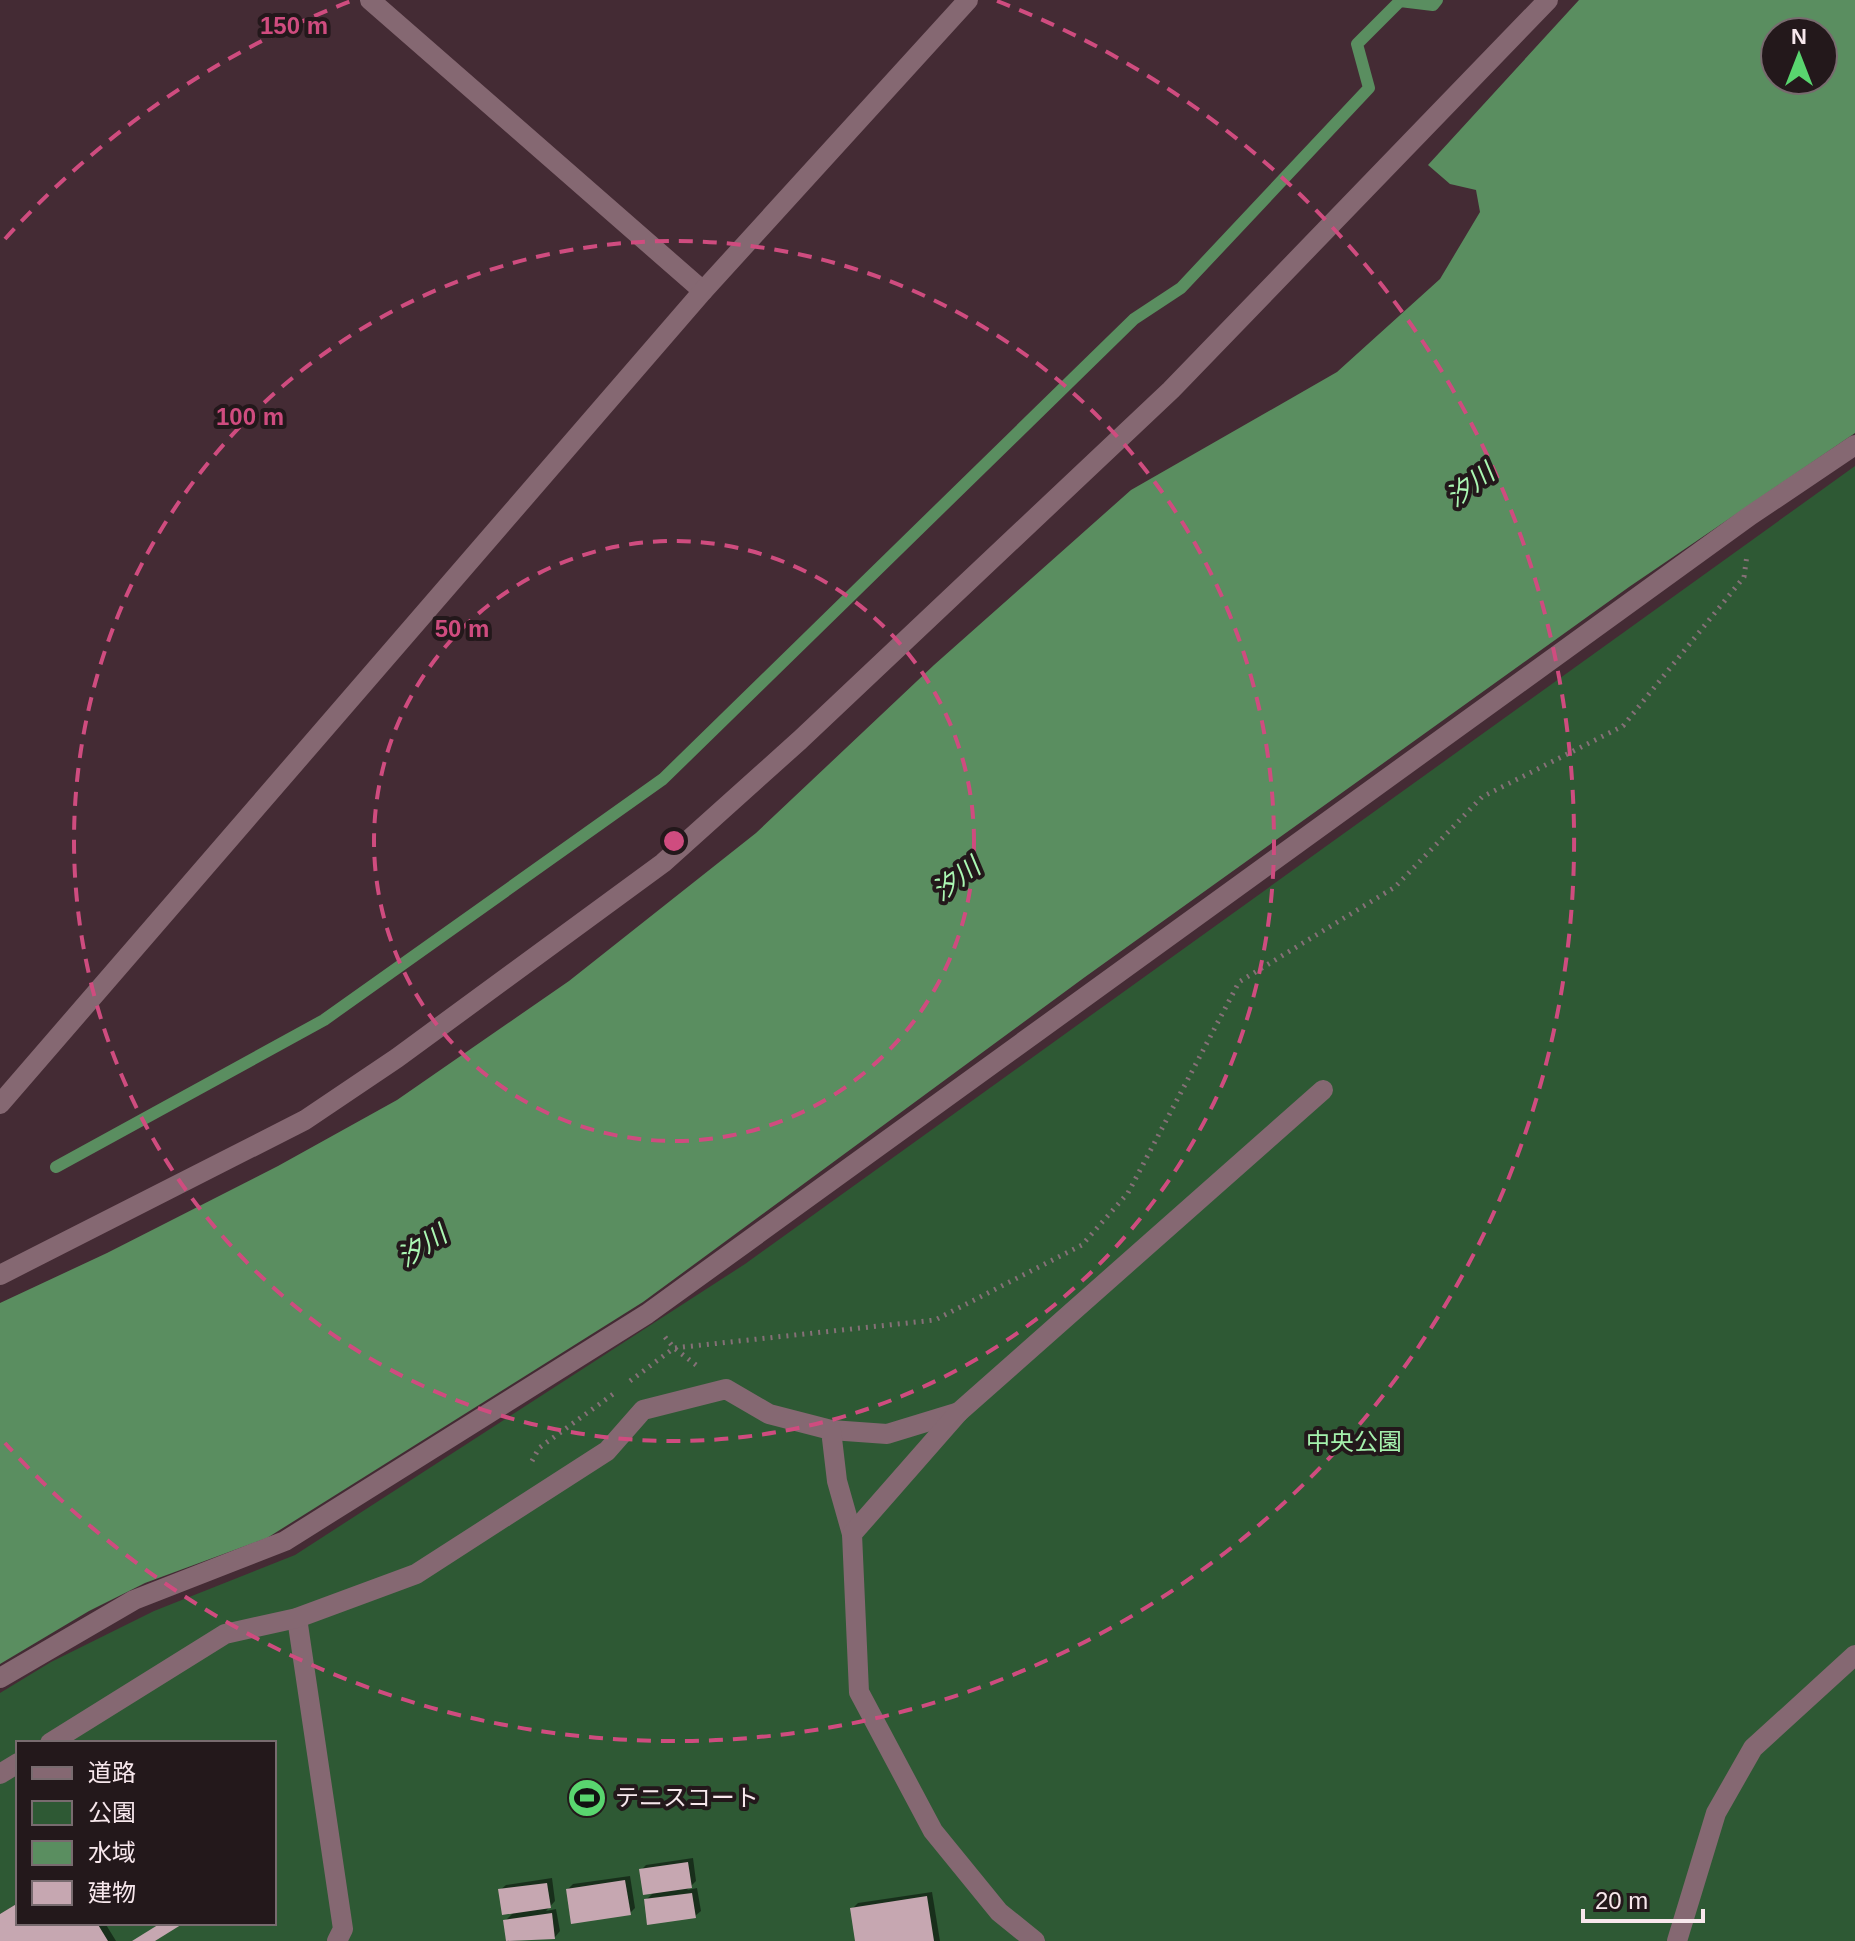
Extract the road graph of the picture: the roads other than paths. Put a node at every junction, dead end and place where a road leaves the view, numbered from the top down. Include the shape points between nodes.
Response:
1 (370, 0) edge
2 (968, 0) edge
3 (1548, 0) edge
4 (703, 291) junction
5 (1855, 445) edge
6 (1323, 1090) dead end
7 (0, 1104) edge
8 (0, 1275) edge
9 (959, 1412) junction
10 (831, 1430) junction
11 (852, 1534) junction
12 (297, 1618) junction
13 (1855, 1655) edge
14 (0, 1678) edge
15 (53, 1741) edge
16 (337, 1941) edge
17 (1035, 1941) edge
18 (1677, 1941) edge

1 - 4 street
2 - 4 street
3 - 8 street via 1171,390 663,863 305,1120
4 - 7 street
5 - 14 street via 647,1314 285,1541 134,1600
6 - 9 street
9 - 10 street via 887,1434
9 - 11 street
10 - 11 street via 837,1481
10 - 12 street via 769,1414 726,1389 643,1410 607,1451 416,1574
11 - 17 street via 859,1692 933,1831 999,1912
12 - 15 street via 225,1634
12 - 16 street via 343,1929
13 - 18 street via 1753,1748 1716,1813

